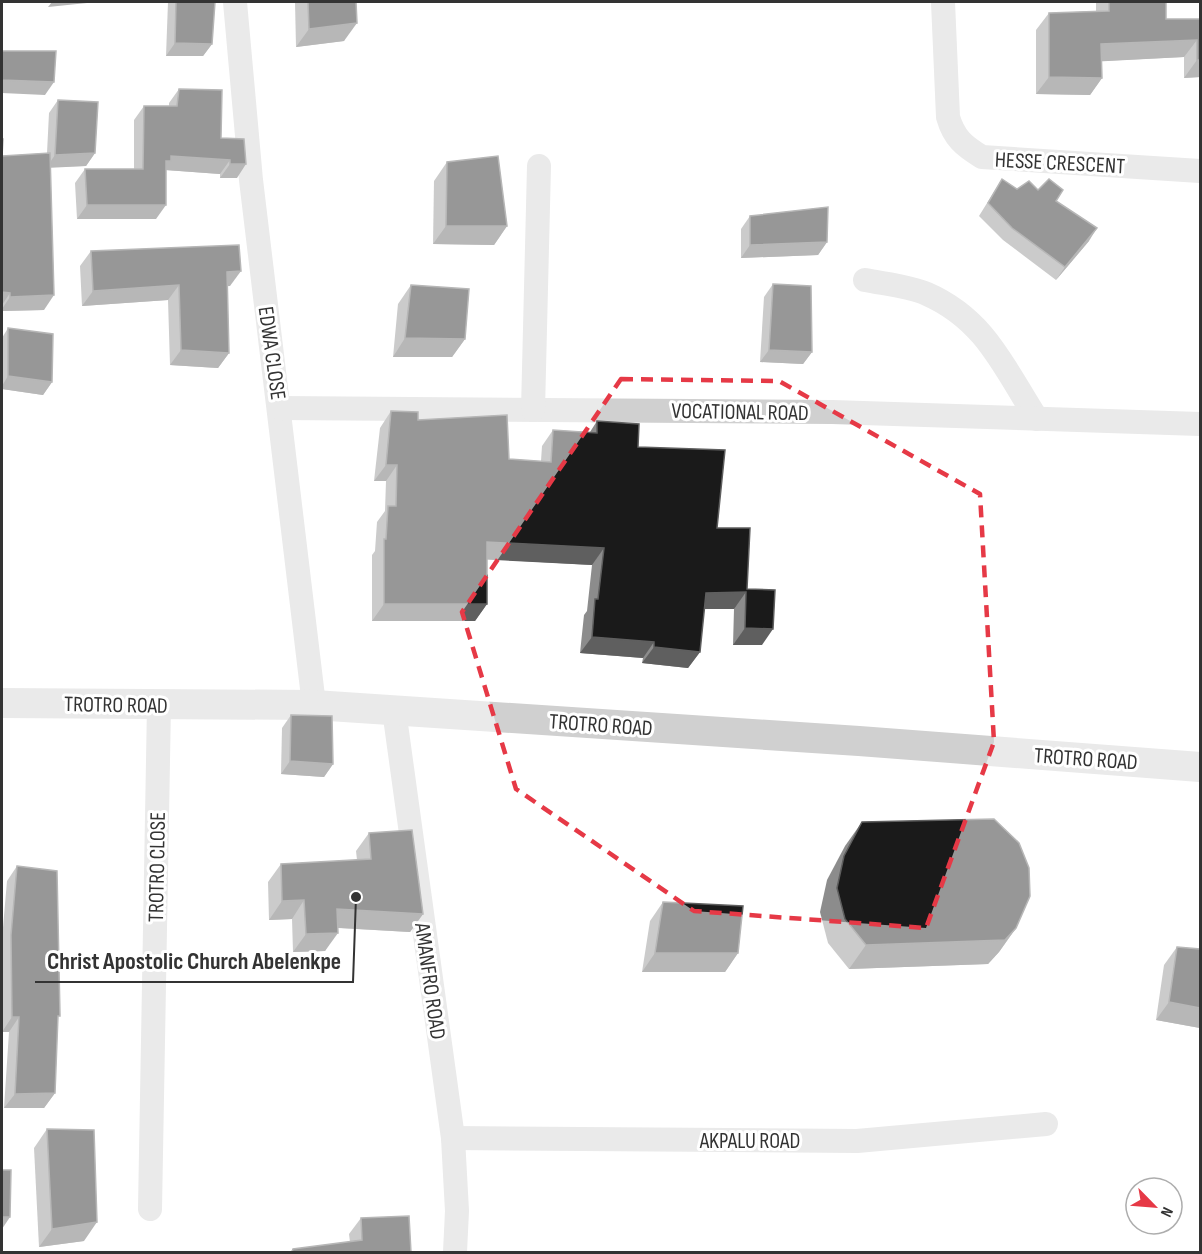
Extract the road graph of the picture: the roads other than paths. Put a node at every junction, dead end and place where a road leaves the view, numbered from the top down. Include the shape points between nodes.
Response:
1 (235, 2) edge
2 (944, 2) edge
3 (539, 166) dead end
4 (1200, 171) edge
5 (865, 280) dead end
6 (280, 408) junction
7 (533, 410) junction
8 (1036, 419) junction
9 (1200, 424) edge
10 (2, 703) edge
11 (159, 705) junction
12 (314, 705) junction
13 (394, 710) junction
14 (1200, 767) edge
15 (1046, 1124) dead end
16 (453, 1138) junction
17 (150, 1209) dead end
18 (455, 1252) edge

1 - 6 street, EDWA CLOSE via 252,191
2 - 4 street, HESSE CRESCENT via 948,117 953,135 964,146 982,157
3 - 7 street
5 - 8 street via 926,294 962,312 980,329
6 - 7 street, VOCATIONAL ROAD
6 - 12 street, EDWA CLOSE
7 - 8 street, VOCATIONAL ROAD via 832,412
8 - 9 street, VOCATIONAL ROAD
10 - 11 street, TROTRO ROAD
11 - 12 street, TROTRO ROAD
11 - 17 street, TROTRO CLOSE
12 - 13 street, TROTRO ROAD
13 - 14 street, TROTRO ROAD
13 - 16 street, AMANFRO ROAD
15 - 16 street, AKPALU ROAD via 857,1141
16 - 18 street, AMANFRO ROAD

